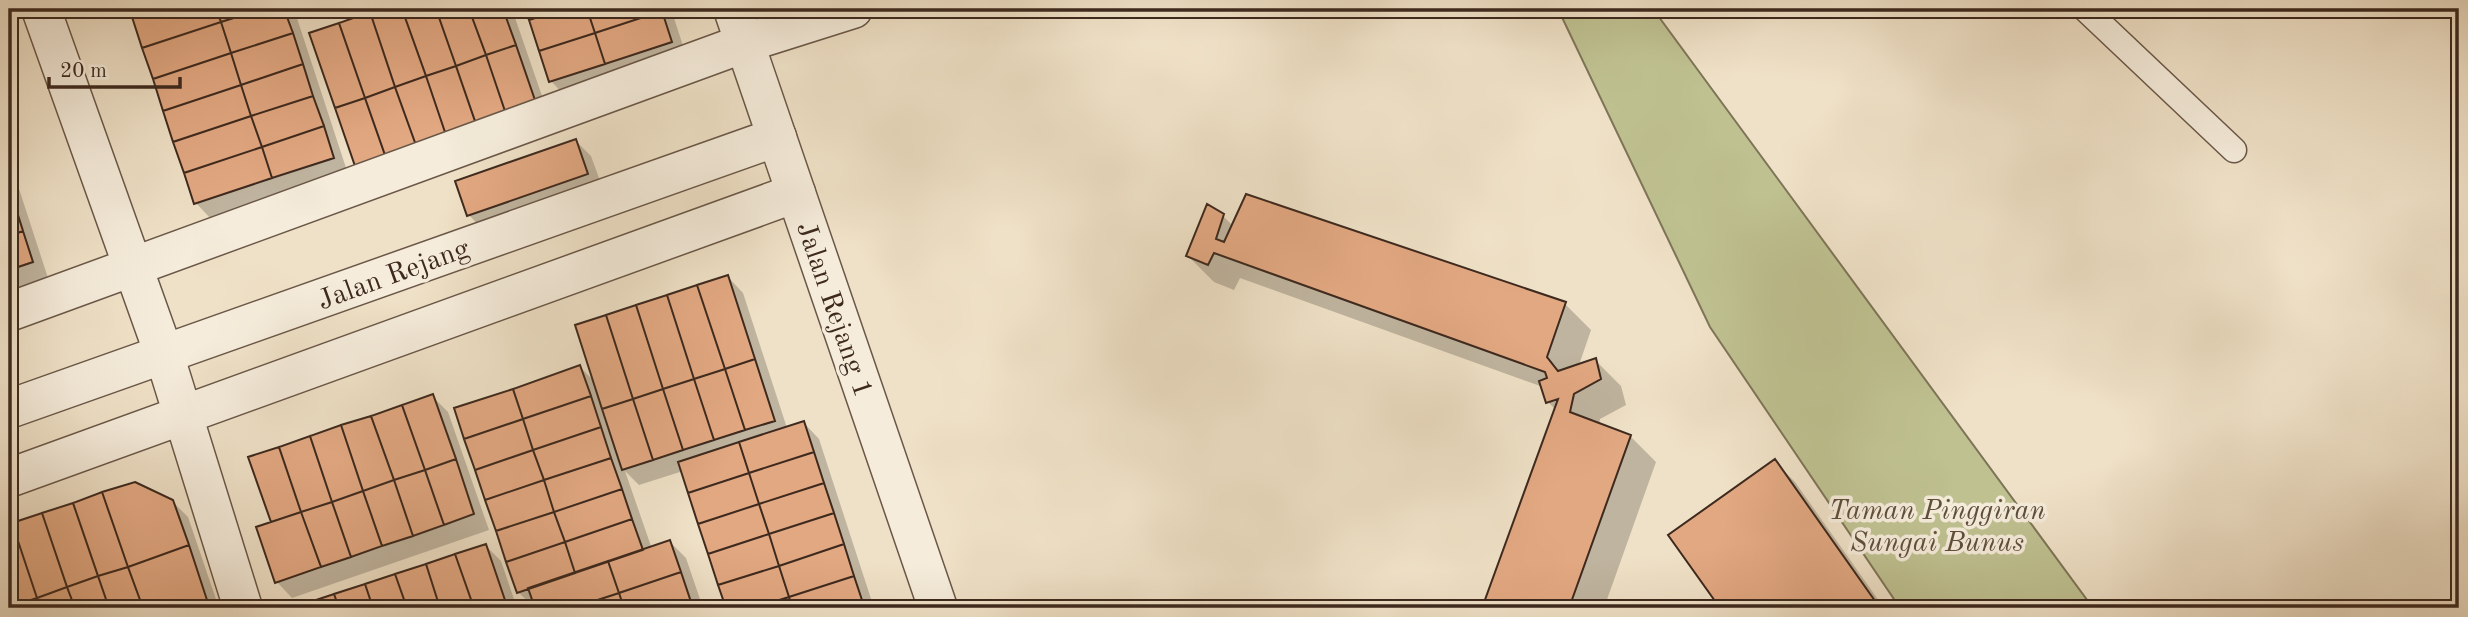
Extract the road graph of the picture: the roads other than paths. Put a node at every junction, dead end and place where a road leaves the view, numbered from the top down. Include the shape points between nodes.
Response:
1 (41, 9) edge
2 (853, 9) edge
3 (2084, 9) edge
4 (739, 26) edge
5 (777, 137) junction
6 (2234, 150) dead end
7 (796, 193) junction
8 (133, 267) junction
9 (9, 312) edge
10 (164, 354) junction
11 (9, 409) edge
12 (183, 415) junction
13 (9, 478) edge
14 (243, 608) edge
15 (938, 608) edge

1 - 8 street
2 - 4 street
3 - 6 lane
4 - 5 street, Jalan Rejang 1
4 - 8 street
5 - 7 street, Jalan Rejang 1
5 - 10 street, Jalan Rejang
7 - 12 street
7 - 15 street, Jalan Rejang 1
8 - 9 street
8 - 10 street
10 - 11 street, Jalan Rejang
10 - 12 street
12 - 13 street
12 - 14 street

